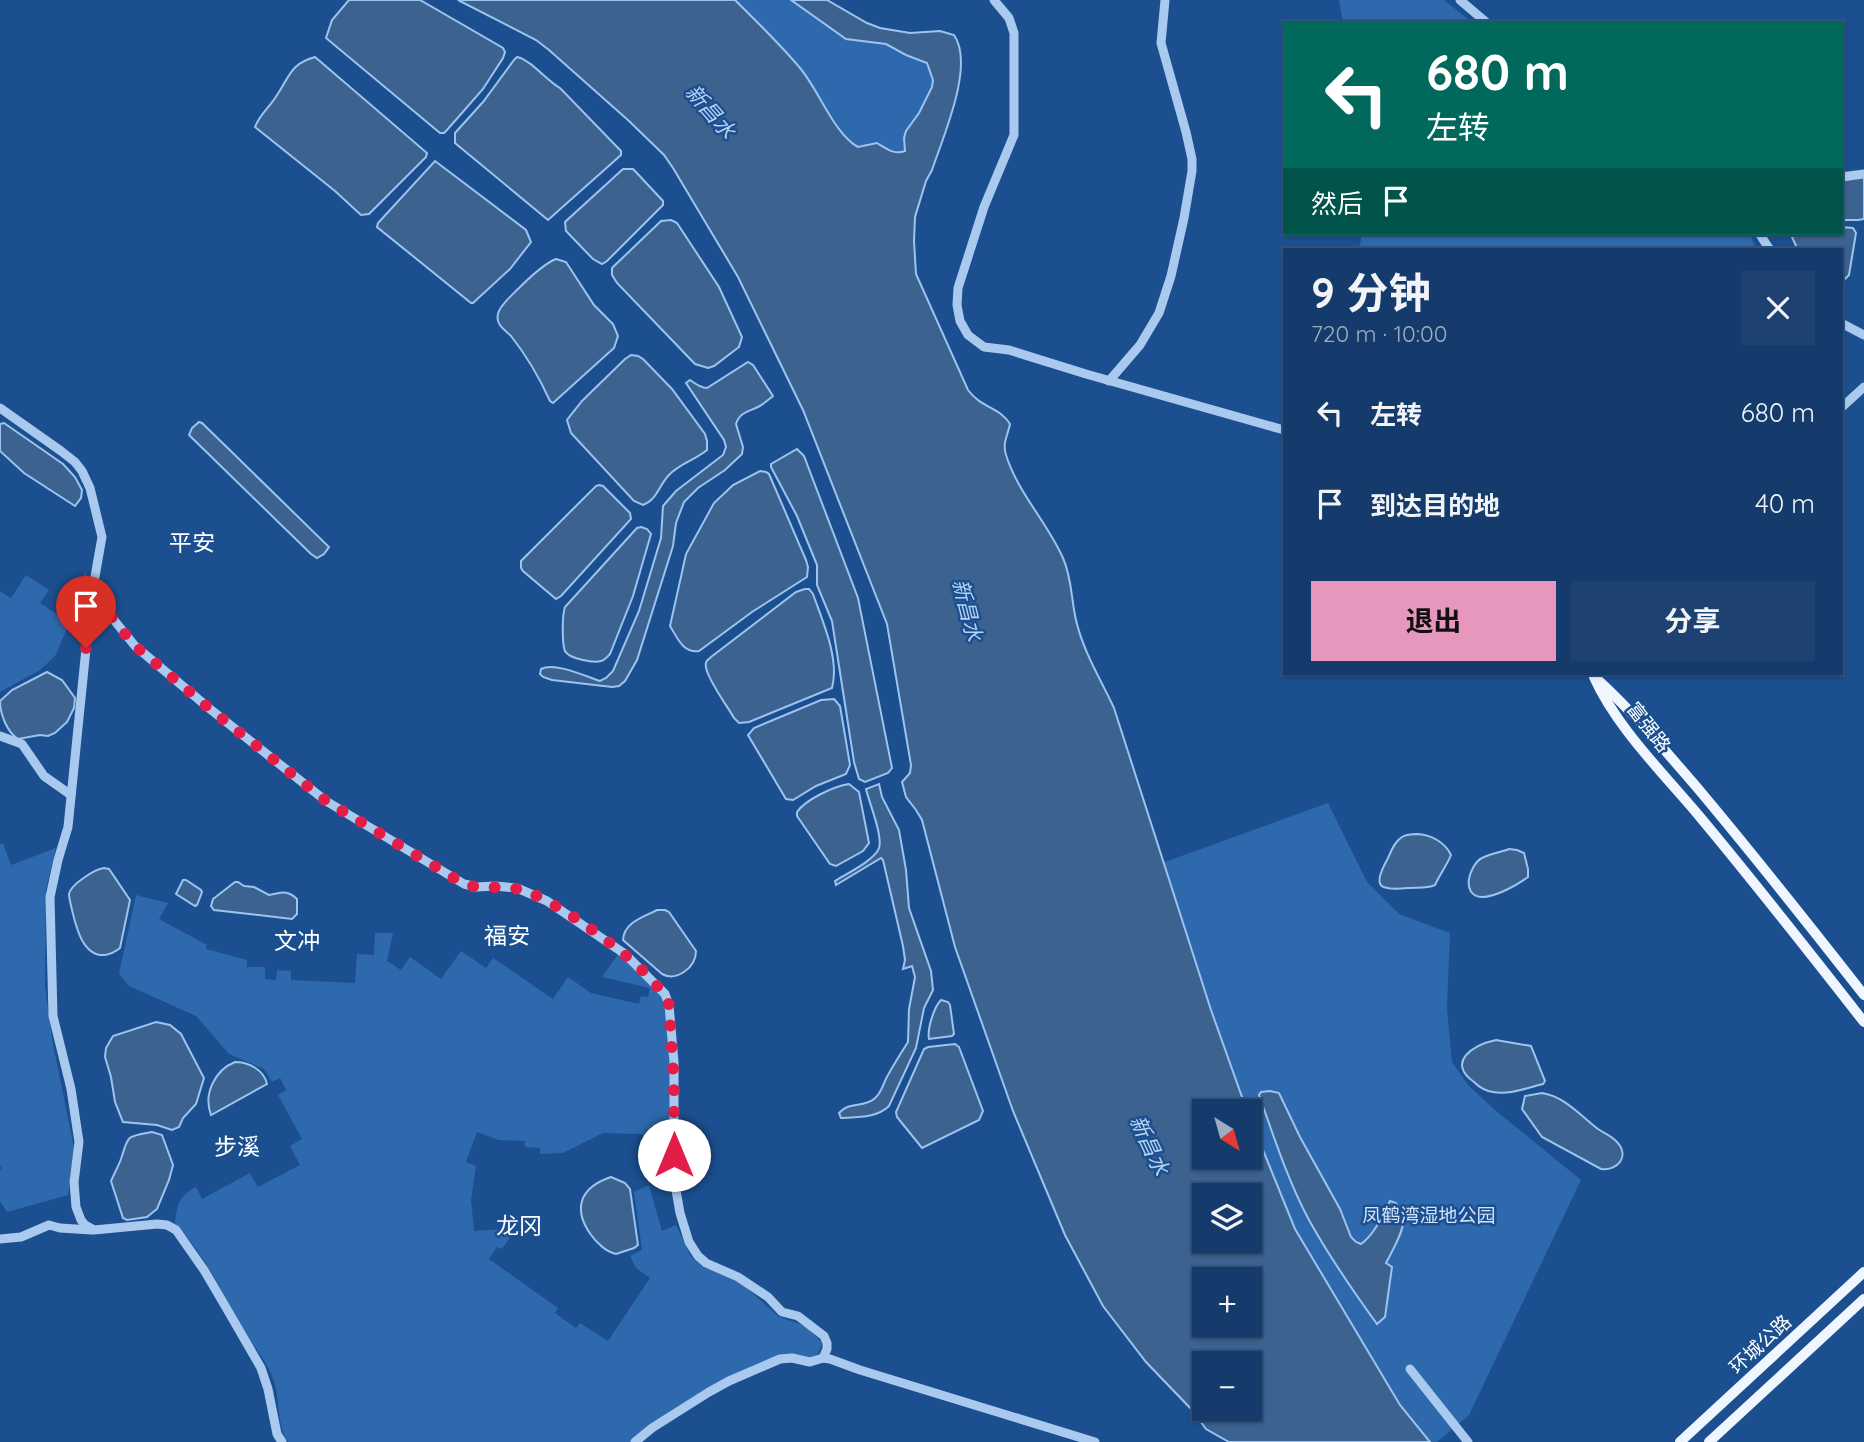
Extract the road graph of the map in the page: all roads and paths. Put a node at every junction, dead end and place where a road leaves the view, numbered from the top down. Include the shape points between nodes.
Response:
1 (994, 0) edge
2 (1165, 0) edge
3 (1460, 0) edge
4 (1485, 21) edge
5 (1864, 173) edge
6 (1843, 177) edge
7 (1843, 324) edge
8 (1864, 335) edge
9 (1109, 381) junction
10 (1864, 387) edge
11 (1843, 406) edge
12 (0, 408) edge
13 (1283, 430) edge
14 (92, 593) junction
15 (1594, 675) edge
16 (0, 736) edge
17 (71, 795) junction
18 (1864, 995) edge
19 (1864, 1021) edge
20 (94, 1230) junction
21 (0, 1239) edge
22 (1864, 1272) edge
23 (1864, 1299) edge
24 (823, 1358) junction
25 (1410, 1369) dead end
26 (282, 1442) edge
27 (635, 1442) edge
28 (1095, 1442) edge
29 (1468, 1442) edge
30 (1680, 1442) edge
31 (1709, 1442) edge

1 - 9 street via 1014,33 1014,135 958,288 960,321 968,335 984,347 1009,350
2 - 9 street via 1161,43 1192,171 1174,264 1159,313 1146,338
3 - 4 street
5 - 6 street
7 - 8 street
9 - 13 street
10 - 11 street
12 - 14 street via 68,457 87,478 102,537
14 - 17 street
14 - 24 street via 135,646 326,801 464,884 517,888 547,901 625,954 665,994 674,1062 674,1179 689,1242 706,1263 738,1277 824,1336 827,1349
15 - 18 main road, 富强路 via 1651,732
15 - 19 main road, 富强路 via 1602,694 1638,743
16 - 17 street via 22,744 44,776
17 - 20 street via 50,897 53,1016 79,1142 75,1207 80,1220
20 - 21 street via 49,1224 21,1237
20 - 26 street via 157,1224 176,1230 261,1368
22 - 30 main road, 环城公路
23 - 31 main road, 环城公路
24 - 27 street via 810,1362 780,1359 749,1371
24 - 28 street
25 - 29 street

